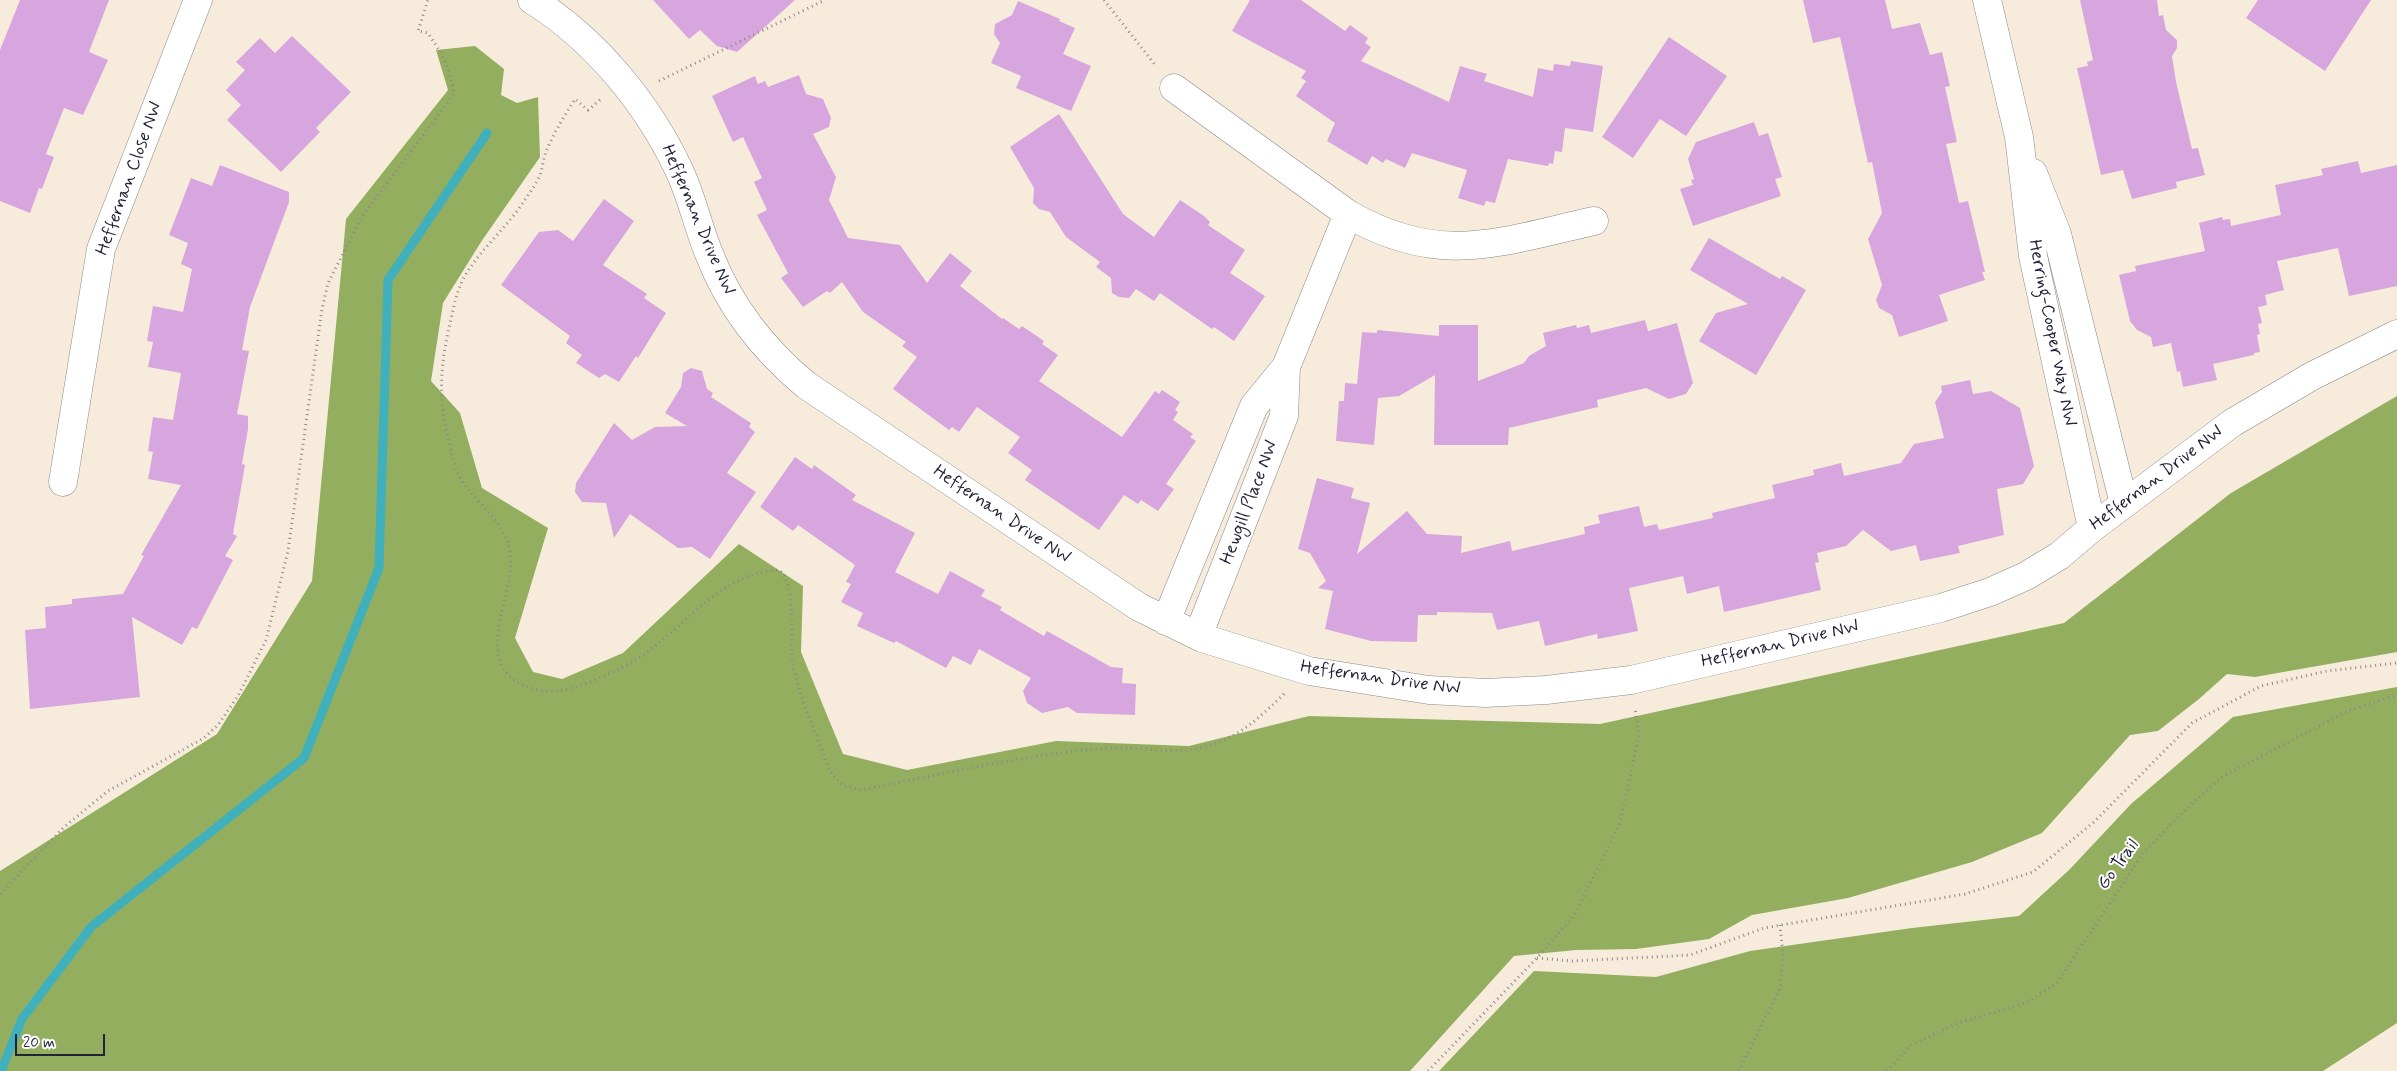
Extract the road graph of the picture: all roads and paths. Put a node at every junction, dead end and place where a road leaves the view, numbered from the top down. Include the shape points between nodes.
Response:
1 (198, 0) edge
2 (428, 0) edge
3 (532, 0) edge
4 (825, 0) edge
5 (1104, 0) edge
6 (1987, 0) edge
7 (1174, 88) joint
8 (632, 94) junction
9 (2019, 137) junction
10 (1348, 214) junction
11 (1594, 221) dead end
12 (2397, 334) edge
13 (1286, 367) junction
14 (63, 482) dead end
15 (2124, 504) junction
16 (2092, 528) junction
17 (1166, 621) junction
18 (1198, 636) junction
19 (2397, 663) edge
20 (1309, 671) junction
21 (1631, 680) junction
22 (2397, 695) edge
23 (0, 894) edge
24 (1780, 925) junction
25 (1537, 958) junction
26 (1428, 1071) edge
27 (1739, 1071) edge
28 (1887, 1071) edge

1 - 14 street, Heffernan Close NW via 102,249
2 - 23 path via 418,31 428,33 441,53 452,77 454,94 363,215 328,283 288,551 266,640 238,696 204,738 108,791 64,827
3 - 8 street, Heffernan Drive NW via 585,40
4 - 8 path
5 - 7 path
6 - 9 street, Herring-Cooper Way NW
7 - 10 street
8 - 17 street, Heffernan Drive NW via 665,142 680,172 710,256 737,311 784,366 1098,580
8 - 20 path via 607,107 602,99 588,110 575,99 560,122 540,174 522,204 466,272 445,342 441,374 442,415 456,470 504,531 511,552 509,580 498,624 497,650 505,671 517,681 539,690 567,690 600,678 638,659 716,593 745,576 779,570 785,575 791,606 793,666 817,738 830,771 842,785 861,790 1035,757 1110,748 1187,750 1206,747 1248,728
9 - 15 street, Herring-Cooper Way NW via 2057,234
9 - 16 street, Herring-Cooper Way NW via 2033,256
10 - 11 street via 1398,238 1458,247 1484,245
10 - 13 street, Hewgill Place NW
12 - 15 street, Heffernan Drive NW via 2312,376 2239,418
13 - 17 street, Hewgill Place NW via 1254,406
13 - 18 street, Hewgill Place NW via 1284,416
15 - 16 street, Heffernan Drive NW
16 - 21 street, Heffernan Drive NW via 2059,556 1990,592 1941,608
17 - 18 street, Heffernan Drive NW
18 - 20 street, Heffernan Drive NW
19 - 24 path via 2327,671 2260,686 2192,723 2094,822 2033,872 1965,894
20 - 21 street, Heffernan Drive NW via 1429,690 1485,693
21 - 25 path via 1639,735 1620,823 1574,916
22 - 28 path, Go Trail via 2348,711 2220,778 2143,853 2057,983 2026,1003 1958,1023 1912,1045
24 - 25 path via 1690,955 1572,961
24 - 27 path via 1783,955 1780,988
25 - 26 path

